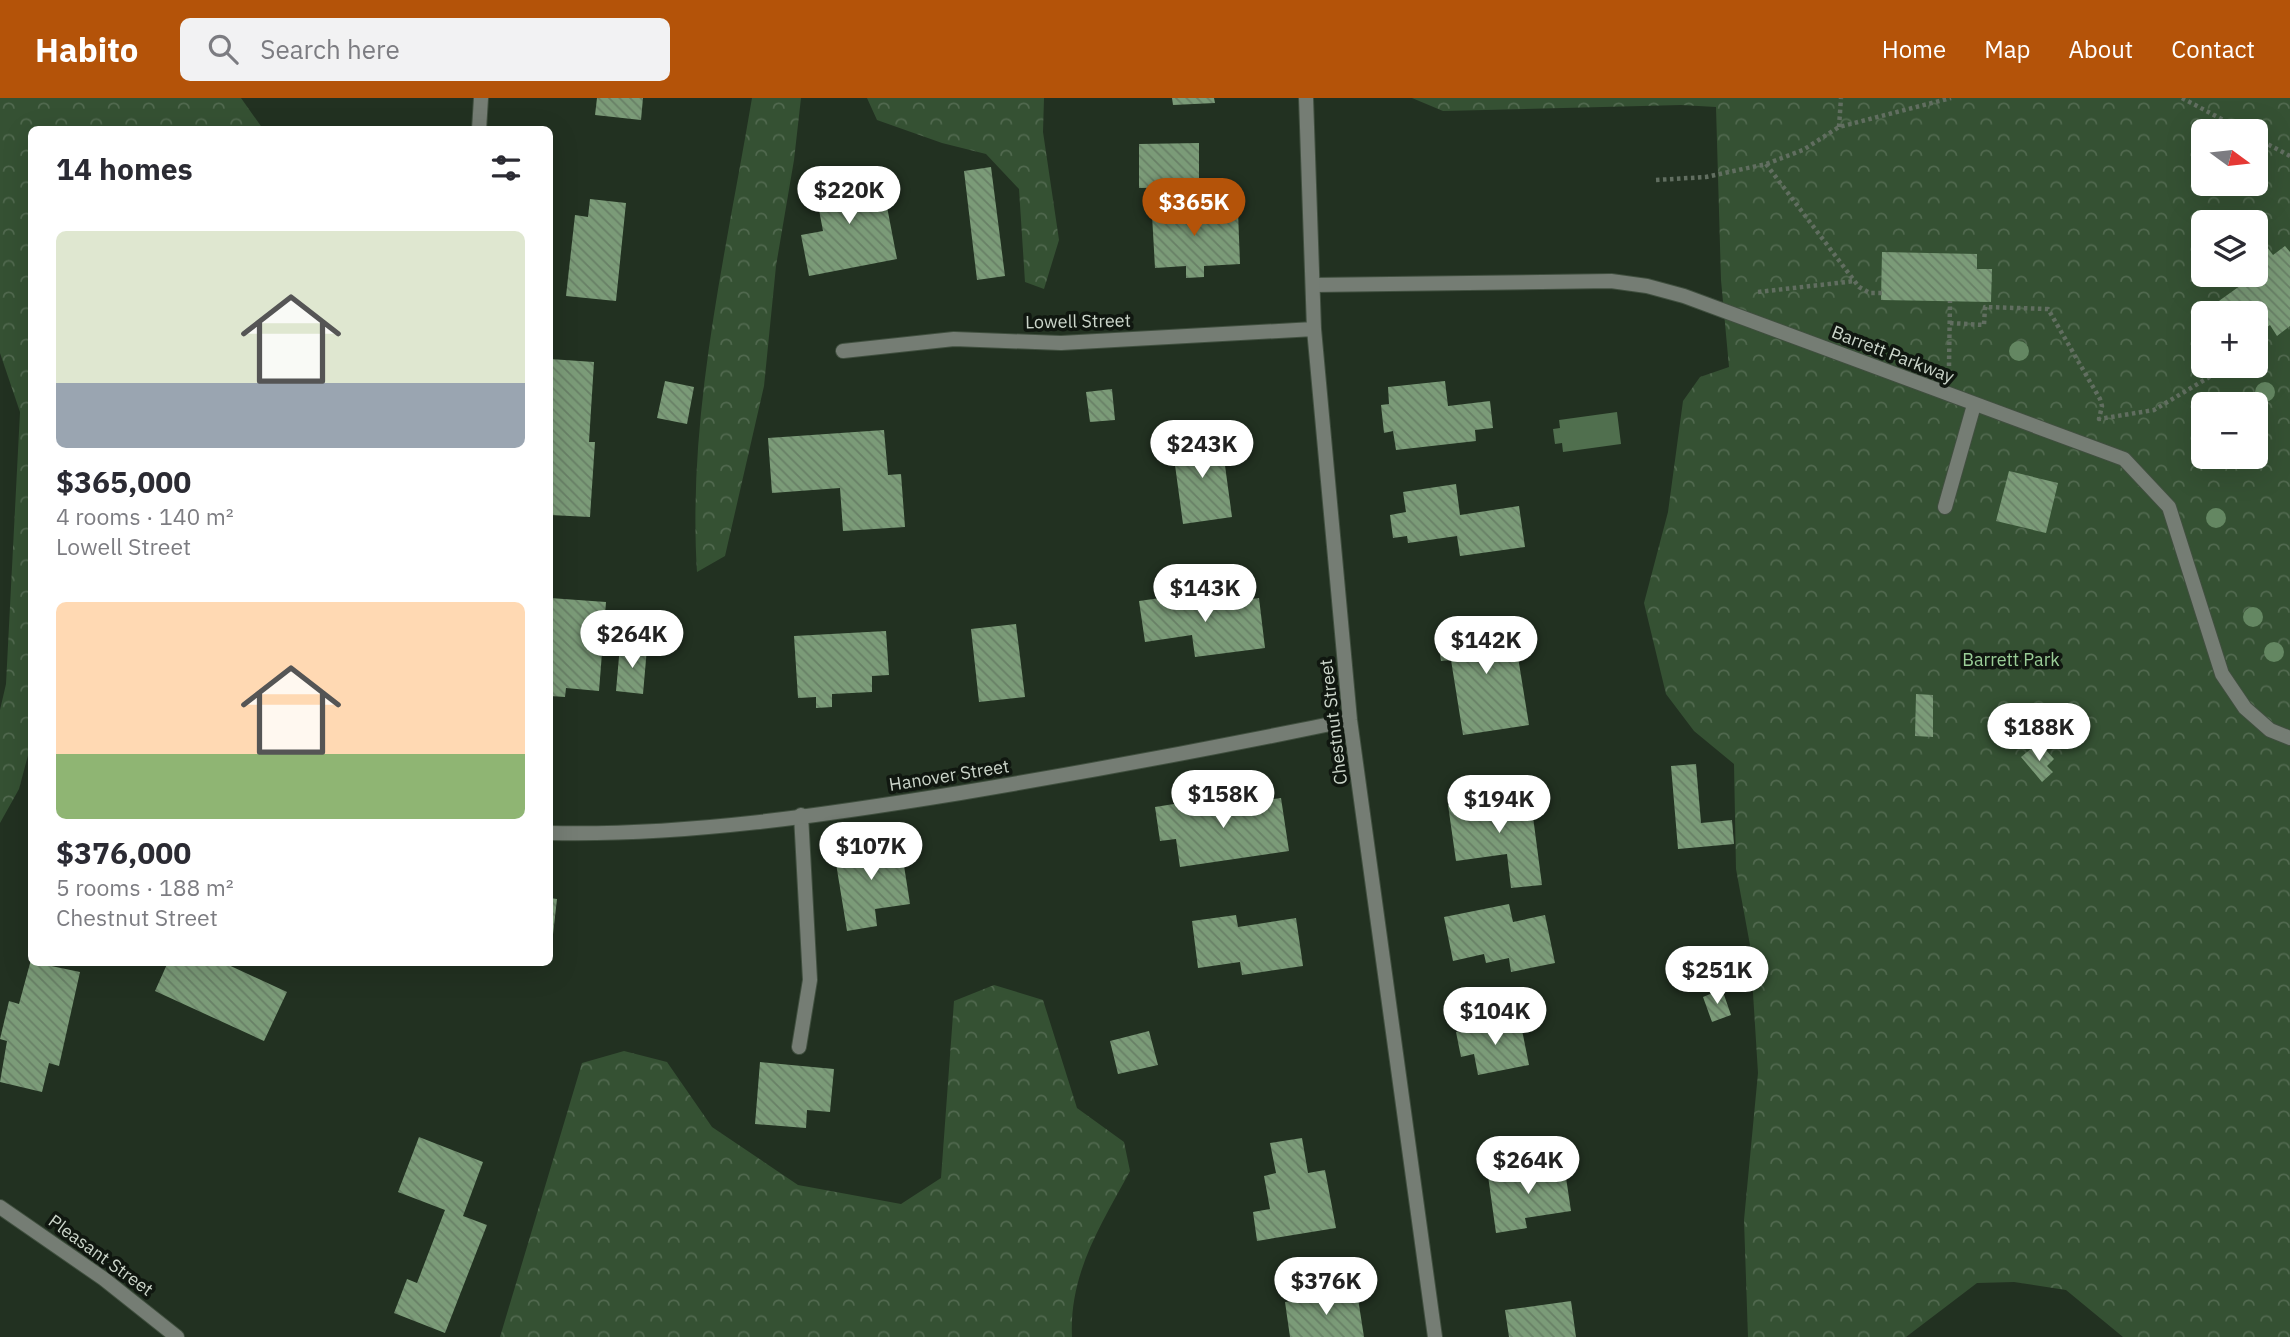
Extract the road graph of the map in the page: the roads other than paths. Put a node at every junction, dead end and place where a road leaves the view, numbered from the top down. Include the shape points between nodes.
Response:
1 (481, 98) edge
2 (1307, 98) edge
3 (479, 126) edge
4 (1313, 285) junction
5 (1314, 328) junction
6 (843, 351) dead end
7 (1974, 405) junction
8 (1945, 507) dead end
9 (1350, 720) junction
10 (2290, 738) edge
11 (801, 816) junction
12 (553, 833) edge
13 (799, 1047) dead end
14 (0, 1207) edge
15 (177, 1337) edge
16 (1435, 1337) edge

1 - 3 street
2 - 4 street, Chestnut Street
4 - 5 street, Chestnut Street
4 - 7 street, Barrett Parkway via 1611,281 1655,288
5 - 6 street, Lowell Street via 1061,343 954,339
5 - 9 street, Chestnut Street
7 - 8 street
7 - 10 street, Barrett Parkway via 2124,460 2133,469 2169,507 2222,674 2245,708 2270,730
9 - 11 street, Hanover Street via 1156,760
9 - 16 street, Chestnut Street
11 - 12 street, Hanover Street via 696,827
11 - 13 street via 810,980
14 - 15 street, Pleasant Street via 104,1279

